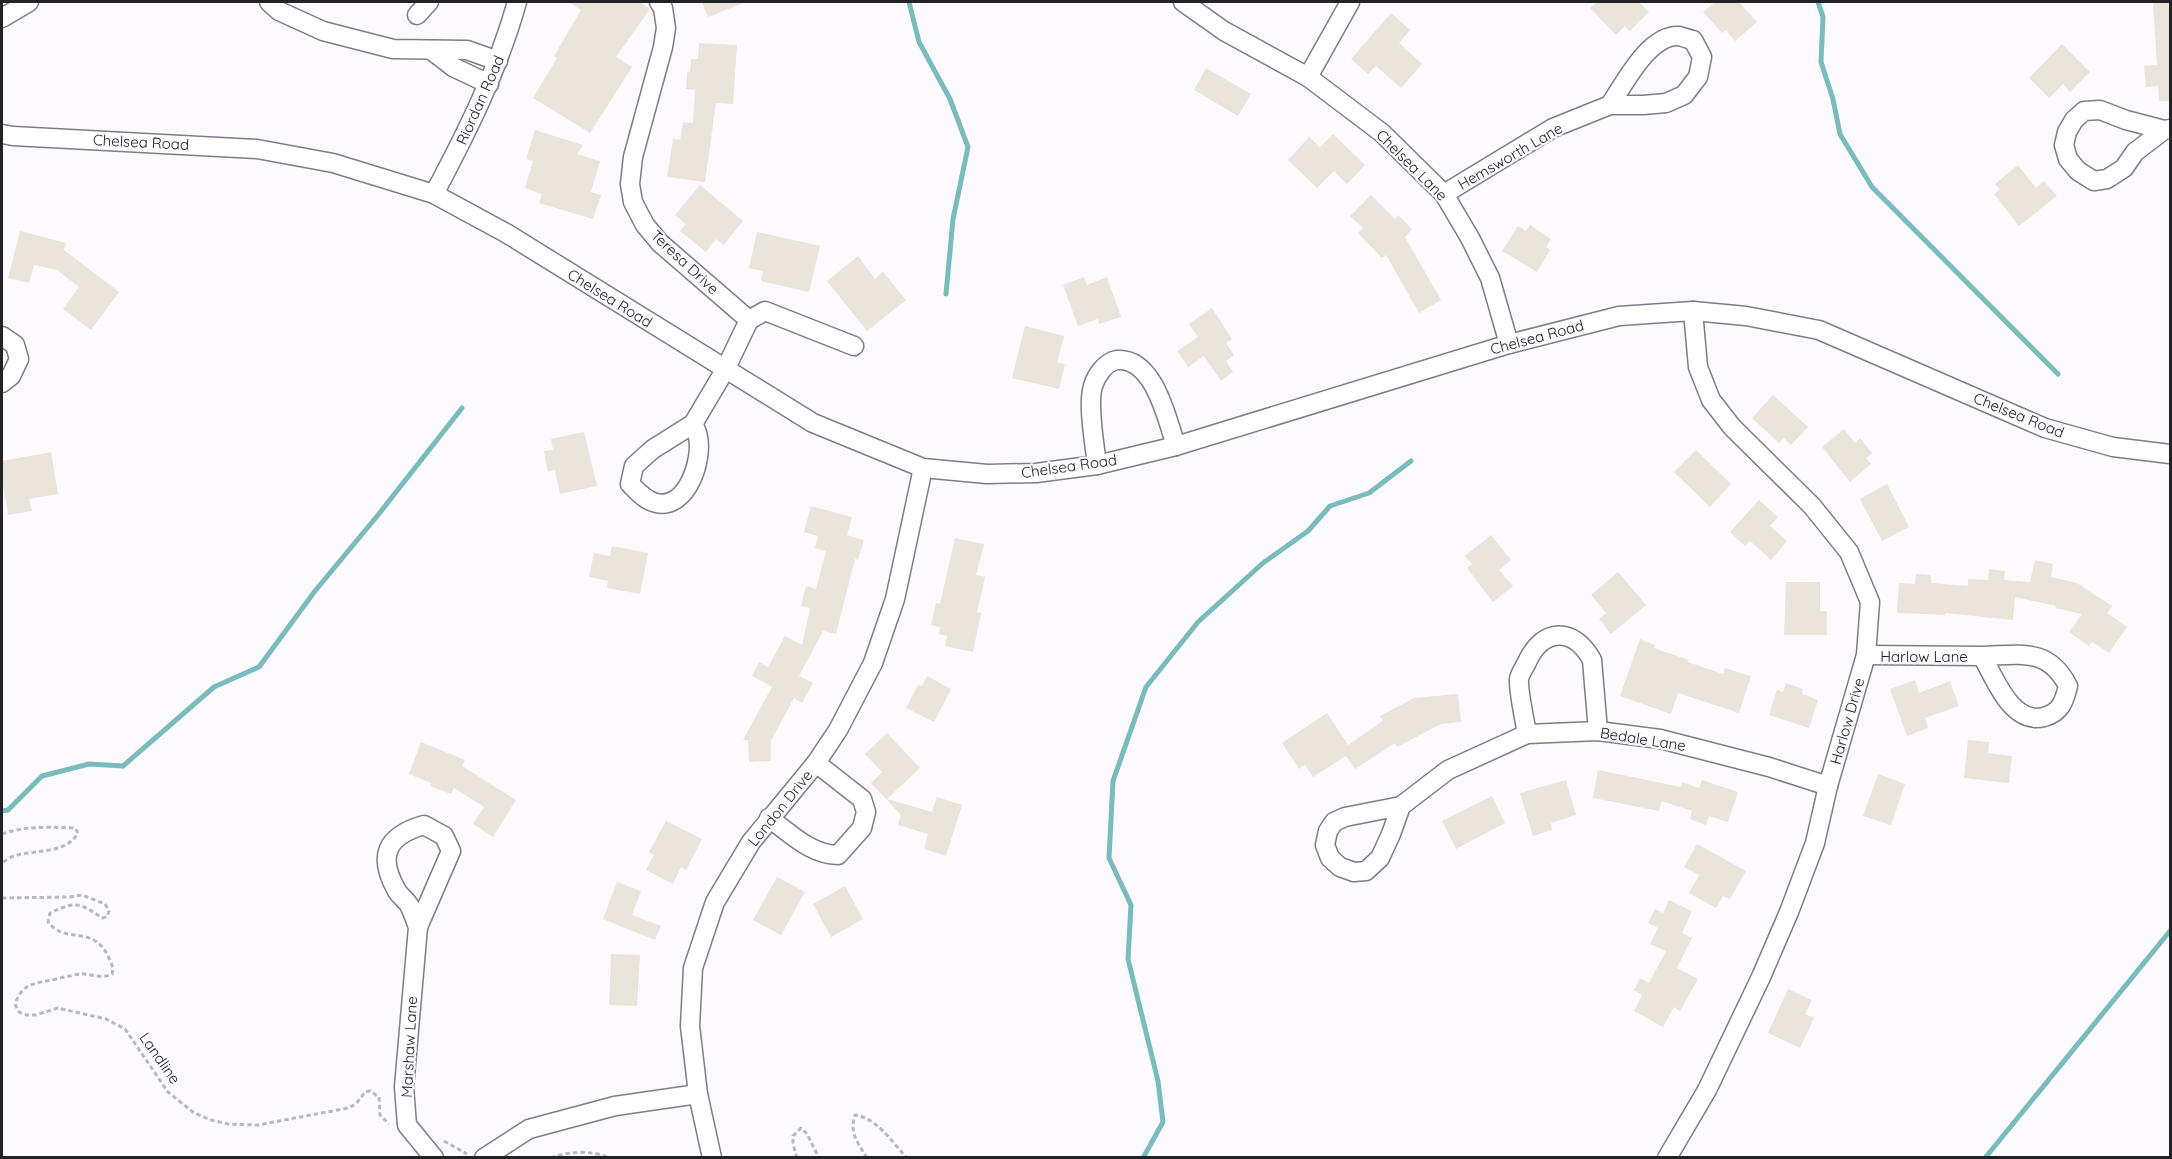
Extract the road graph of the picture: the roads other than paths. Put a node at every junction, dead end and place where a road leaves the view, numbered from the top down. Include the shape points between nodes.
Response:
1 (28, 2) edge
2 (269, 2) edge
3 (517, 2) edge
4 (659, 2) edge
5 (1184, 2) edge
6 (1350, 2) edge
7 (2, 18) edge
8 (431, 50) junction
9 (498, 61) junction
10 (1308, 77) junction
11 (489, 84) junction
12 (1610, 105) junction
13 (2167, 130) edge
14 (2, 134) edge
15 (434, 194) junction
16 (1444, 194) junction
17 (1692, 311) junction
18 (749, 320) junction
19 (2, 336) edge
20 (1509, 344) junction
21 (854, 346) dead end
22 (725, 370) junction
23 (2, 382) edge
24 (693, 424) junction
25 (1176, 446) junction
26 (2170, 454) edge
27 (1097, 465) junction
28 (923, 468) junction
29 (1866, 656) junction
30 (1982, 656) junction
31 (1598, 731) junction
32 (1527, 734) junction
33 (816, 763) junction
34 (1828, 786) junction
35 (1401, 806) dead end
36 (769, 818) junction
37 (418, 927) junction
38 (698, 1094) junction
39 (434, 1158) edge
40 (484, 1158) edge
41 (712, 1158) edge
42 (1667, 1158) edge

1 - 7 street
2 - 8 street via 279,11 323,31 393,49
3 - 9 street, Riordan Road
4 - 18 street, Teresa Drive via 666,27 633,157 633,202 660,243
5 - 10 street, Chelsea Lane via 1224,31
6 - 10 street
8 - 9 street via 467,50
8 - 11 street via 453,68
9 - 11 street, Riordan Road
10 - 16 street, Chelsea Lane via 1382,133
11 - 15 street, Riordan Road
12 - 12 street, Hemsworth Lane via 1666,103 1684,95 1698,77 1702,57 1693,40 1677,36 1650,48
12 - 16 street, Hemsworth Lane via 1553,128
13 - 13 street via 2100,110 2084,111 2074,120 2064,145 2068,159 2094,181 2107,179 2124,168 2135,152
14 - 15 street, Chelsea Road via 257,149 333,163
15 - 22 street, Chelsea Road via 506,233
16 - 20 street, Chelsea Lane via 1490,278
17 - 20 street, Chelsea Road via 1618,316
17 - 26 street, Chelsea Road via 1746,316 1819,330 2045,428 2113,447
17 - 29 street, Harlow Drive via 1698,367 1711,400 1732,427 1812,506 1849,552 1870,602
18 - 21 street via 765,310
18 - 22 street
19 - 23 street via 15,345 19,359 11,376
20 - 25 street, Chelsea Road
22 - 24 street
22 - 28 street, Chelsea Road via 813,423
24 - 24 street via 634,466 630,484 640,495 656,503 670,503 684,493 695,474 698,437
25 - 27 street, Chelsea Road
25 - 27 street via 1159,393 1140,367 1127,360 1113,360 1099,372 1092,388
27 - 28 street, Chelsea Road via 987,474
28 - 33 street, London Drive via 895,599 873,663
29 - 30 street, Harlow Lane
29 - 34 street, Harlow Drive
30 - 30 street, Harlow Lane via 2010,705 2023,716 2053,714 2063,705 2068,686 2061,672 2044,658
31 - 32 street, Bedale Lane
31 - 32 street via 1592,660 1578,642 1555,634 1532,651 1519,679
31 - 34 street, Bedale Lane via 1660,739
32 - 35 street, Bedale Lane via 1448,770
33 - 36 street, London Drive
33 - 36 street via 862,799 866,812 862,828 837,855 825,855
34 - 42 street, Harlow Drive via 1815,843 1761,977 1707,1090
36 - 38 street, London Drive via 715,902 693,968 690,1026
37 - 37 street, Marshaw Lane via 451,851 444,836 424,825 394,839 386,853 398,892 409,904
37 - 39 street, Marshaw Lane via 404,1088 407,1125
38 - 40 street via 615,1106 529,1129
38 - 41 street, London Drive

